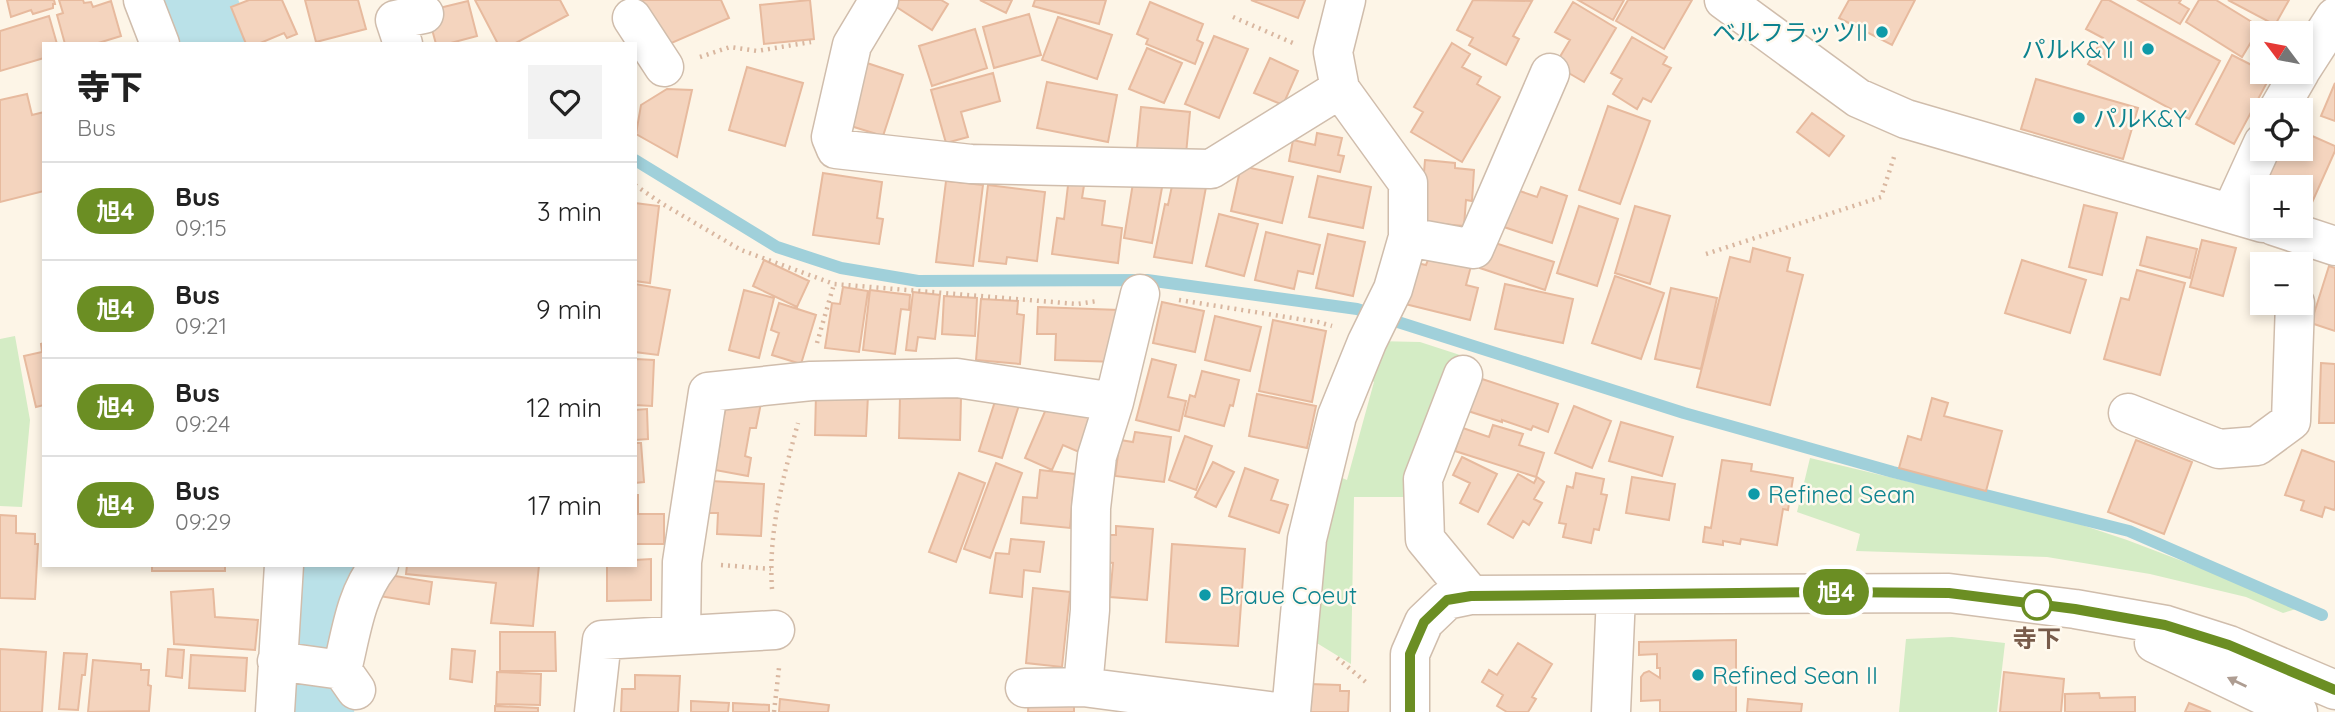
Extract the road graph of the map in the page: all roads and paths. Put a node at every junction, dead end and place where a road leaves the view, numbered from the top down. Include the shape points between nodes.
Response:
1 (143, 0) edge
2 (879, 0) edge
3 (1346, 0) edge
4 (1724, 0) edge
5 (629, 6) edge
6 (1233, 17) dead end
7 (2335, 17) edge
8 (858, 36) junction
9 (159, 42) edge
10 (2314, 50) edge
11 (664, 67) joint
12 (1550, 73) dead end
13 (1337, 75) junction
14 (1906, 119) junction
15 (637, 186) edge
16 (2250, 225) edge
17 (1408, 237) junction
18 (2299, 238) edge
19 (2335, 246) edge
20 (1706, 254) dead end
21 (834, 284) junction
22 (1140, 294) junction
23 (2295, 315) edge
24 (1365, 346) junction
25 (1464, 375) dead end
26 (811, 381) junction
27 (1114, 402) junction
28 (2128, 412) dead end
29 (682, 562) junction
30 (284, 567) edge
31 (378, 567) edge
32 (771, 569) junction
33 (1616, 595) junction
34 (1471, 596) junction
35 (2075, 609) junction
36 (775, 630) junction
37 (681, 635) junction
38 (283, 663) junction
39 (1083, 687) junction
40 (1025, 688) dead end
41 (2335, 690) edge
42 (275, 712) edge
43 (594, 712) edge
44 (775, 712) edge
45 (1276, 712) edge
46 (1291, 712) edge
47 (1410, 712) edge
48 (1611, 712) edge
49 (2298, 712) edge

1 - 9 street
2 - 8 street
3 - 13 street via 1333,52
4 - 14 street via 1858,98
5 - 11 street
6 - 13 path
7 - 10 street
8 - 11 path via 757,51 730,47
8 - 13 street via 831,137 836,149 971,164 1211,169
12 - 17 street via 1474,249
13 - 17 street via 1408,183
14 - 16 street
14 - 20 path via 1881,197
15 - 21 path via 741,250
17 - 24 street via 1393,289
18 - 19 street
21 - 22 path via 1077,304
21 - 26 path via 817,340
22 - 24 path via 1318,322
22 - 27 street
23 - 28 street via 2291,421 2257,446 2219,449
24 - 46 street via 1337,416 1307,539
25 - 34 street via 1423,478 1423,491 1425,539
26 - 27 street via 957,378
26 - 29 street via 708,392
26 - 32 path via 774,513
27 - 39 street via 1097,456 1091,508 1090,610
29 - 32 path
29 - 37 street
30 - 38 street
31 - 38 street via 363,589 343,677
32 - 36 path
33 - 34 street
33 - 35 street via 1949,593
33 - 48 street
34 - 47 street via 1447,600 1424,622 1410,654
35 - 41 street via 2165,625 2229,645
49 -> 35 street
36 - 37 street
36 - 44 path via 779,670
37 - 43 street via 602,640
38 - 42 street
39 - 40 street
39 - 45 street

